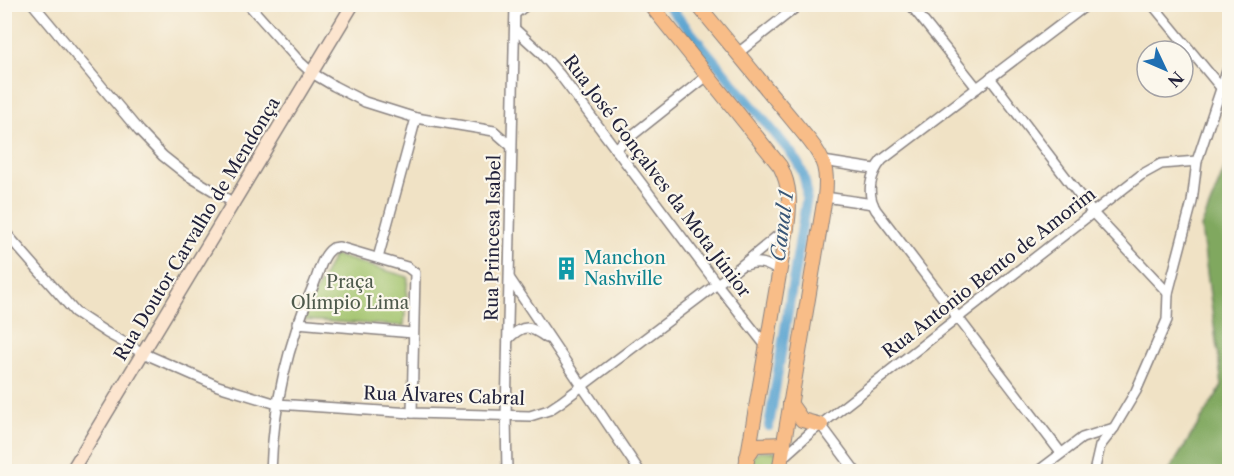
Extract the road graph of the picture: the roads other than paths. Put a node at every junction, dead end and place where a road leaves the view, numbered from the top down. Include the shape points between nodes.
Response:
1 (33, 4) edge
2 (248, 4) edge
3 (353, 4) edge
4 (528, 4) edge
5 (650, 4) edge
6 (697, 4) edge
7 (800, 4) edge
8 (910, 4) edge
9 (1088, 4) edge
10 (1152, 4) edge
11 (515, 9) edge
12 (516, 30) junction
13 (738, 53) junction
14 (1230, 62) edge
15 (312, 73) junction
16 (707, 76) junction
17 (990, 78) junction
18 (977, 88) junction
19 (1222, 89) junction
20 (511, 116) junction
21 (416, 118) junction
22 (494, 131) junction
23 (511, 146) junction
24 (615, 149) junction
25 (823, 161) junction
26 (1197, 161) junction
27 (874, 169) junction
28 (825, 197) junction
29 (234, 202) junction
30 (873, 204) junction
31 (1093, 213) junction
32 (787, 228) junction
33 (5, 232) edge
34 (378, 258) junction
35 (741, 266) junction
36 (779, 271) junction
37 (510, 279) junction
38 (717, 284) junction
39 (1168, 293) junction
40 (959, 318) junction
41 (297, 323) junction
42 (413, 333) junction
43 (508, 339) junction
44 (551, 341) junction
45 (766, 346) junction
46 (143, 353) junction
47 (582, 387) junction
48 (790, 403) junction
49 (277, 404) junction
50 (412, 413) junction
51 (506, 416) junction
52 (1114, 428) junction
53 (816, 429) junction
54 (783, 444) junction
55 (1061, 453) junction
56 (747, 457) junction
57 (780, 466) edge
58 (71, 471) edge
59 (271, 471) edge
60 (507, 471) edge
61 (640, 471) edge
62 (745, 471) edge
63 (856, 471) edge
64 (1037, 471) edge
65 (1094, 471) edge

1 - 29 street via 163,156 187,176
2 - 15 street
3 - 15 main road, Rua Doutor Carvalho de Mendonça
4 - 11 street
5 - 16 main road
6 - 13 main road
7 - 13 street
8 - 18 street
9 - 17 street
10 - 19 street
11 - 12 street, Rua Princesa Isabel
12 - 20 street, Rua Princesa Isabel
12 - 24 street, Rua José Gonçalves da Mota Júnior via 550,63
13 - 25 main road
14 - 19 street
15 - 21 street via 365,102
15 - 29 main road, Rua Doutor Carvalho de Mendonça
16 - 24 street
16 - 32 main road via 780,166 790,203
17 - 18 street
17 - 31 street
18 - 27 street
19 - 26 street
20 - 22 street
20 - 23 street, Rua Princesa Isabel
21 - 22 street
21 - 34 street
22 - 23 street
23 - 37 street, Rua Princesa Isabel
24 - 38 street, Rua José Gonçalves da Mota Júnior
25 - 27 street
25 - 28 main road via 827,178
26 - 31 street, Rua Antonio Bento de Amorim via 1161,164
26 - 39 street via 1192,202
27 - 30 street
28 - 30 street
28 - 48 main road
29 - 46 main road, Rua Doutor Carvalho de Mendonça
30 - 40 street
31 - 39 street
31 - 40 street, Rua Antonio Bento de Amorim
32 - 35 street, Rua Álvares Cabral
32 - 36 main road
33 - 46 street, Rua Álvares Cabral via 75,312
34 - 41 street via 339,247 329,251
34 - 42 street via 415,273
35 - 36 street via 758,262
35 - 38 street, Rua Álvares Cabral
36 - 45 main road
37 - 43 street, Rua Princesa Isabel
37 - 44 street
38 - 45 street, Rua José Gonçalves da Mota Júnior
38 - 47 street, Rua Álvares Cabral
39 - 52 street via 1167,320 1136,391
40 - 53 street, Rua Antonio Bento de Amorim
40 - 55 street
41 - 42 street
41 - 49 street
42 - 50 street
43 - 44 street via 526,327
43 - 51 street, Rua Princesa Isabel
44 - 47 street
45 - 56 main road
46 - 49 street, Rua Álvares Cabral via 218,386
46 - 58 main road, Rua Doutor Carvalho de Mendonça
47 - 51 street, Rua Álvares Cabral via 540,414
47 - 61 street
48 - 53 main road via 802,420
48 - 54 main road
49 - 50 street, Rua Álvares Cabral
49 - 59 street
50 - 51 street, Rua Álvares Cabral
51 - 60 street, Rua Princesa Isabel
52 - 55 street via 1082,438
52 - 65 street via 1100,446
53 - 54 street, Rua Antonio Bento de Amorim
53 - 57 street, Rua Antonio Bento de Amorim via 785,454
53 - 63 street
54 - 56 main road via 755,445
54 - 57 main road
55 - 64 street
56 - 62 main road

